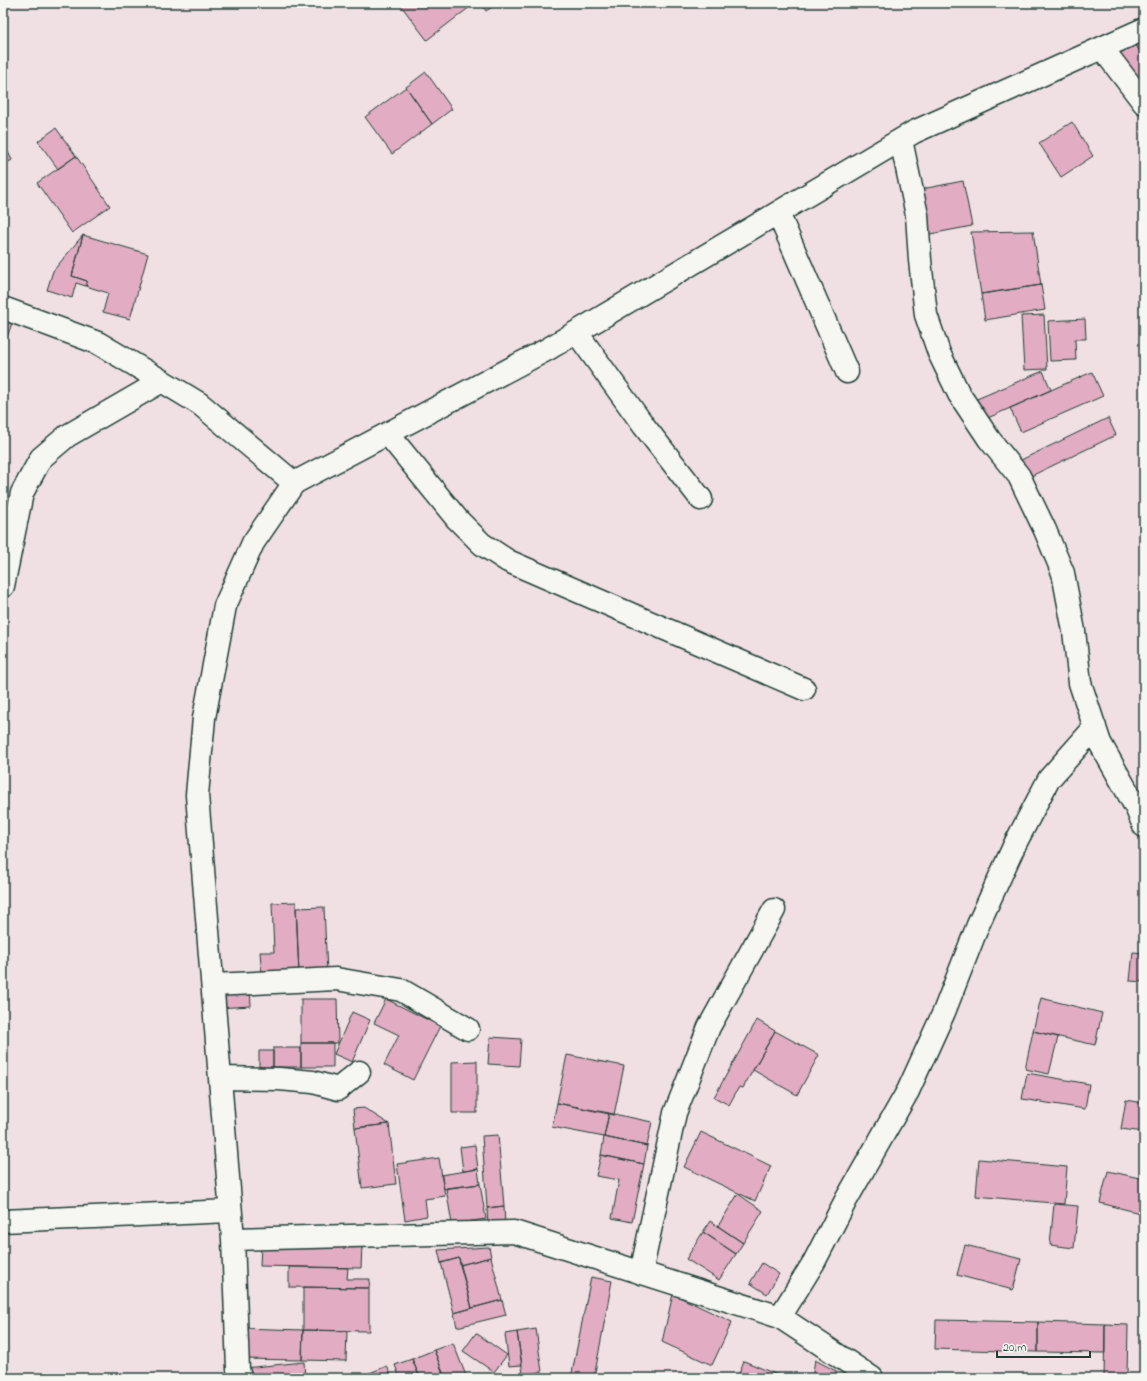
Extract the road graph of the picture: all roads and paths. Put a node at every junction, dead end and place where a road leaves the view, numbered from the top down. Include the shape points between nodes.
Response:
1 (1144, 29) edge
2 (1102, 48) junction
3 (1144, 103) edge
4 (900, 140) junction
5 (778, 213) junction
6 (3, 308) edge
7 (576, 333) junction
8 (847, 372) dead end
9 (162, 381) junction
10 (388, 434) junction
11 (294, 483) junction
12 (701, 499) dead end
13 (3, 586) edge
14 (804, 689) dead end
15 (1095, 727) junction
16 (1144, 826) edge
17 (774, 910) dead end
18 (213, 984) junction
19 (468, 1029) dead end
20 (359, 1072) dead end
21 (220, 1078) junction
22 (230, 1211) junction
23 (3, 1221) edge
24 (233, 1239) junction
25 (641, 1273) junction
26 (780, 1317) junction
27 (240, 1378) edge
28 (872, 1378) edge

1 - 2 street
2 - 3 street
2 - 4 street
4 - 5 street
4 - 15 street via 917,215 926,315 939,352 959,394 989,439 1019,476 1063,573 1074,631 1080,683
5 - 7 street
5 - 8 street
6 - 9 street via 98,343
7 - 10 street
7 - 12 street
9 - 11 street via 200,404
9 - 13 street via 67,436 41,458 22,493
10 - 11 street
10 - 14 street via 457,519 482,544 508,561
11 - 18 street via 253,542 225,606 204,718 198,795
15 - 16 street via 1100,743
15 - 26 street via 1049,779 978,924 944,1012 908,1091 814,1262
17 - 25 street via 710,1027 675,1113
18 - 19 street via 336,979 401,990
18 - 21 street
20 - 21 street via 338,1089 313,1082
21 - 22 street
22 - 23 street
22 - 24 street
24 - 25 street via 514,1232
24 - 27 street
25 - 26 street
26 - 28 street

